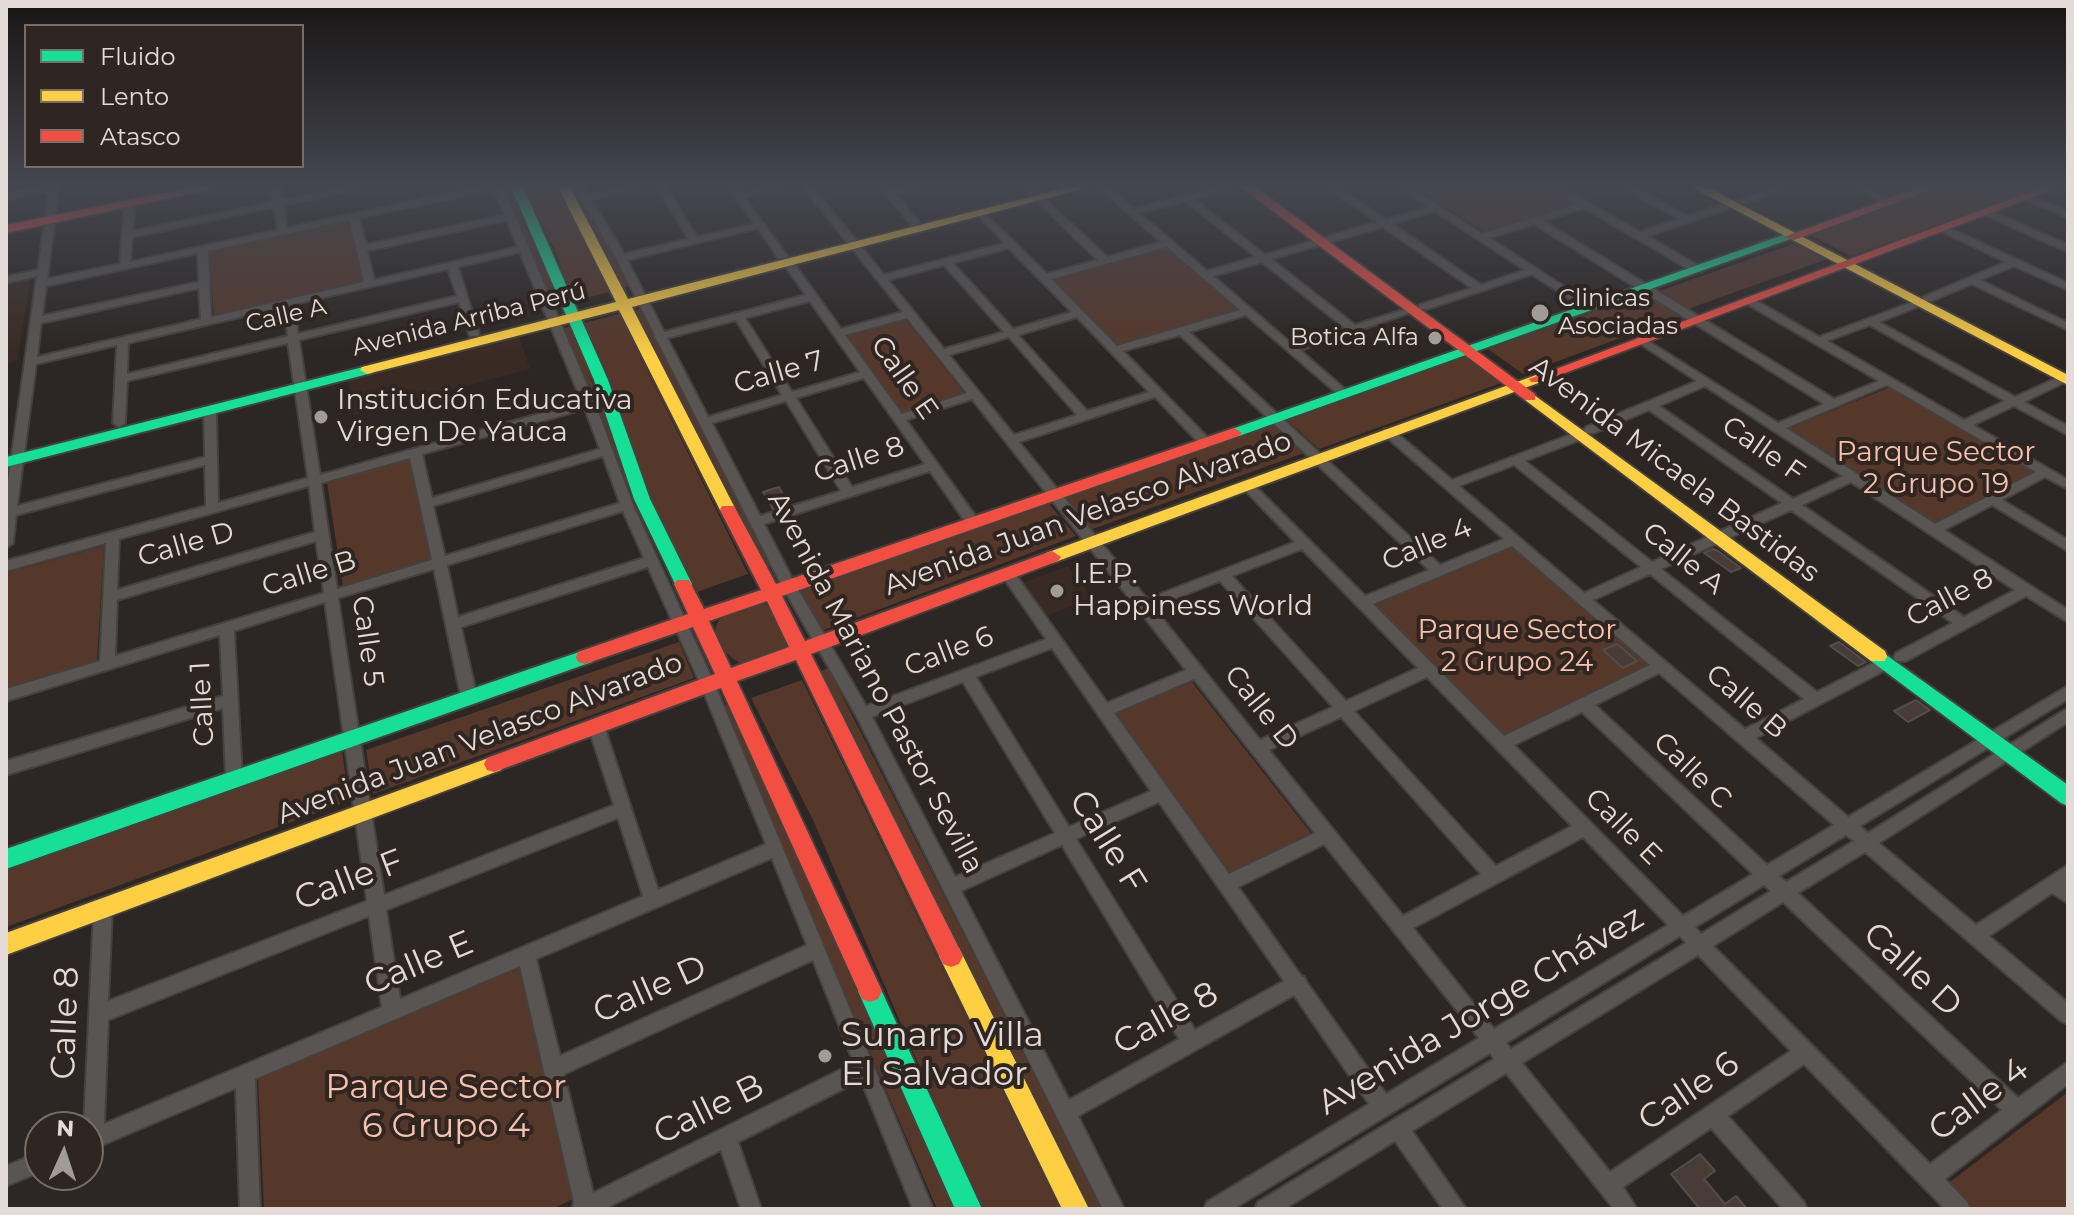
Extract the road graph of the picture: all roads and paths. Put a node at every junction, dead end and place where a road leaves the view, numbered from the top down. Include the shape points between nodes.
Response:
1 (852, 243) edge
2 (46, 244) edge
3 (126, 244) edge
4 (228, 244) edge
5 (361, 244) edge
6 (387, 244) edge
7 (520, 244) edge
8 (542, 244) edge
9 (592, 244) edge
10 (612, 244) edge
11 (683, 244) edge
12 (773, 244) edge
13 (849, 244) edge
14 (1012, 244) joint
15 (1087, 244) edge
16 (1167, 244) edge
17 (1170, 244) edge
18 (1245, 244) edge
19 (1315, 244) edge
20 (1329, 244) edge
21 (1415, 244) edge
22 (1491, 244) edge
23 (1573, 244) edge
24 (1652, 244) edge
25 (1772, 244) edge
26 (1813, 244) edge
27 (1899, 244) edge
28 (1975, 244) edge
29 (203, 249) junction
30 (362, 249) junction
31 (522, 249) junction
32 (621, 258) junction
33 (1263, 258) junction
34 (785, 260) junction
35 (946, 261) junction
36 (1105, 261) junction
37 (1849, 262) junction
38 (2014, 262) junction
39 (452, 265) junction
40 (125, 266) junction
41 (1698, 270) junction
42 (1532, 271) junction
43 (1206, 275) junction
44 (41, 278) junction
45 (1044, 278) junction
46 (881, 279) junction
47 (6, 280) edge
48 (1972, 280) junction
49 (205, 284) junction
50 (370, 284) junction
51 (2068, 287) edge
52 (1479, 288) junction
53 (1646, 289) junction
54 (640, 296) junction
55 (812, 297) junction
56 (462, 298) junction
57 (1748, 300) junction
58 (620, 301) junction
59 (1922, 301) junction
60 (288, 302) junction
61 (1418, 308) junction
62 (1590, 308) junction
63 (1248, 311) junction
64 (573, 313) junction
65 (1079, 313) junction
66 (909, 314) junction
67 (739, 316) junction
68 (551, 318) junction
69 (1695, 319) junction
70 (35, 321) junction
71 (206, 321) junction
72 (1870, 321) junction
73 (2068, 327) edge
74 (1353, 329) junction
75 (1182, 331) junction
76 (838, 333) junction
77 (1011, 333) junction
78 (474, 334) junction
79 (659, 337) junction
80 (294, 338) junction
81 (1640, 339) junction
82 (123, 340) junction
83 (1818, 341) junction
84 (1292, 349) junction
85 (1472, 349) junction
86 (1116, 350) junction
87 (941, 354) junction
88 (29, 362) junction
89 (867, 374) junction
90 (2066, 378) edge
91 (121, 379) junction
92 (1888, 381) junction
93 (300, 382) junction
94 (1706, 382) junction
95 (1519, 383) junction
96 (1157, 393) junction
97 (1344, 394) junction
98 (974, 395) junction
99 (790, 397) junction
100 (2015, 401) junction
101 (589, 404) junction
102 (1833, 404) junction
103 (1650, 405) junction
104 (210, 410) junction
105 (1085, 416) junction
106 (1276, 418) junction
107 (898, 419) junction
108 (706, 421) junction
109 (119, 423) junction
110 (1963, 425) junction
111 (1776, 428) junction
112 (2068, 431) edge
113 (1388, 432) junction
114 (1585, 432) junction
115 (1011, 440) junction
116 (1206, 443) junction
117 (607, 451) junction
118 (415, 452) junction
119 (12, 455) edge
120 (1320, 458) junction
121 (211, 459) junction
122 (1516, 460) junction
123 (932, 466) junction
124 (2046, 472) junction
125 (1852, 477) junction
126 (315, 480) junction
127 (1247, 485) junction
128 (1450, 485) junction
129 (2068, 485) edge
130 (849, 493) junction
131 (1055, 496) junction
132 (1993, 500) junction
133 (426, 504) junction
134 (1793, 504) junction
135 (627, 505) junction
136 (212, 509) junction
137 (8, 512) edge
138 (757, 522) junction
139 (974, 524) junction
140 (1934, 530) junction
141 (323, 534) junction
142 (1725, 535) junction
143 (113, 536) junction
144 (1514, 540) junction
145 (6, 543) edge
146 (1092, 543) junction
147 (1304, 543) junction
148 (2068, 546) edge
149 (653, 560) junction
150 (439, 563) junction
151 (6, 566) edge
152 (1652, 568) junction
153 (1438, 571) junction
154 (1008, 574) junction
155 (1223, 575) junction
156 (780, 589) junction
157 (2026, 590) junction
158 (332, 596) junction
159 (110, 597) junction
160 (1583, 599) junction
161 (1363, 603) junction
162 (1143, 606) junction
163 (700, 617) junction
164 (2068, 617) edge
165 (1963, 623) junction
166 (452, 624) junction
167 (681, 624) junction
168 (227, 628) junction
169 (1055, 641) junction
170 (812, 647) junction
171 (1894, 660) junction
172 (107, 665) junction
173 (1661, 666) junction
174 (1429, 670) junction
175 (1196, 672) junction
176 (727, 676) junction
177 (967, 676) junction
178 (707, 683) junction
179 (2068, 692) edge
180 (6, 695) edge
181 (469, 697) junction
182 (230, 700) junction
183 (1816, 700) junction
184 (1584, 704) junction
185 (1344, 709) junction
186 (1104, 711) junction
187 (863, 714) junction
188 (2068, 714) edge
189 (596, 726) junction
190 (1997, 736) junction
191 (353, 737) junction
192 (1744, 737) junction
193 (1502, 744) junction
194 (1257, 748) junction
195 (2013, 748) junction
196 (6, 768) edge
197 (234, 778) junction
198 (2068, 781) edge
199 (1163, 793) junction
200 (2068, 797) edge
201 (623, 809) junction
202 (363, 812) junction
203 (1848, 826) junction
204 (1584, 828) junction
205 (1327, 835) junction
206 (1066, 836) junction
207 (1867, 842) junction
208 (776, 848) junction
209 (6, 859) edge
210 (1494, 876) junction
211 (1764, 876) junction
212 (2061, 878) edge
213 (1227, 884) junction
214 (951, 887) junction
215 (1782, 893) junction
216 (2068, 895) edge
217 (653, 900) junction
218 (376, 905) junction
219 (103, 909) junction
220 (1400, 926) junction
221 (1682, 926) junction
222 (1975, 935) junction
223 (6, 944) edge
224 (1700, 945) junction
225 (817, 949) junction
226 (526, 953) junction
227 (1298, 983) junction
228 (392, 1010) junction
229 (99, 1014) junction
230 (2068, 1015) edge
231 (1492, 1041) junction
232 (1192, 1042) junction
233 (1806, 1052) junction
234 (1508, 1062) junction
235 (865, 1068) junction
236 (553, 1069) junction
237 (2068, 1072) edge
238 (245, 1074) junction
239 (1383, 1107) junction
240 (92, 1111) edge
241 (2017, 1111) junction
242 (1066, 1112) junction
243 (1713, 1115) junction
244 (1398, 1128) junction
245 (104, 1134) edge
246 (726, 1136) junction
247 (1929, 1178) junction
248 (1608, 1185) junction
249 (584, 1208) edge
250 (250, 1209) edge
251 (751, 1209) edge
252 (923, 1209) edge
253 (969, 1209) edge
254 (1076, 1209) edge
255 (1114, 1209) edge
256 (1214, 1209) edge
257 (1265, 1209) edge
258 (1456, 1209) edge
259 (1627, 1209) edge
260 (1797, 1209) edge
261 (1960, 1209) edge

1 - 46 street, Calle D
2 - 44 street
3 - 40 street
4 - 29 street
5 - 30 street
6 - 30 street
7 - 31 street
8 - 64 main road
9 - 58 main road, Avenida Mariano Pastor Sevilla
10 - 32 street, Avenida Mariano Pastor Sevilla
11 - 32 street
12 - 34 street, Calle E
13 - 34 main road, Avenida Arriba Perú
14 - 35 street
14 - 45 street
15 - 36 street
16 - 36 street
17 - 43 street
18 - 33 street
19 - 33 street
20 - 61 main road, Avenida Micaela Bastidas
21 - 52 street
22 - 42 street
23 - 53 street
24 - 41 street
25 - 41 main road, Avenida Juan Velasco Alvarado
26 - 37 main road
27 - 37 main road, Avenida Juan Velasco Alvarado
28 - 38 street
29 - 40 street
29 - 49 street
30 - 50 street
31 - 39 street
31 - 68 street
32 - 54 street, Avenida Mariano Pastor Sevilla
33 - 43 street
33 - 74 street
34 - 54 main road, Avenida Arriba Perú
34 - 55 street, Calle E
35 - 46 street
35 - 77 street
36 - 45 street
37 - 57 main road, Avenida Juan Velasco Alvarado
37 - 59 main road
38 - 48 street
38 - 51 street
39 - 50 street
39 - 56 street
40 - 44 street
41 - 53 main road, Avenida Juan Velasco Alvarado
42 - 52 street
42 - 62 street
43 - 63 street
44 - 47 street
44 - 70 street
45 - 65 street
46 - 66 street, Calle D
48 - 59 street
48 - 73 street
49 - 70 street
49 - 71 street
50 - 60 street
52 - 61 street
53 - 62 main road, Avenida Juan Velasco Alvarado
53 - 69 street
54 - 58 main road, Avenida Arriba Perú
54 - 79 street, Avenida Mariano Pastor Sevilla
55 - 67 street
55 - 76 street, Calle E
56 - 78 street
56 - 80 street, Calle A
57 - 69 main road, Avenida Juan Velasco Alvarado
57 - 83 street
58 - 64 main road, Avenida Arriba Perú
58 - 156 main road, Avenida Mariano Pastor Sevilla
59 - 72 street
59 - 90 main road
60 - 71 street
60 - 80 street, Calle 5
61 - 74 street
61 - 85 main road, Avenida Micaela Bastidas
62 - 85 main road, Avenida Juan Velasco Alvarado
63 - 75 street
63 - 84 street
64 - 68 main road, Avenida Arriba Perú
64 - 163 main road via 642,499
65 - 77 street
65 - 86 street
66 - 76 street
66 - 87 street, Calle D
67 - 79 street
67 - 99 street
68 - 78 main road, Avenida Arriba Perú
68 - 93 main road, Avenida Arriba Perú
68 - 101 street
69 - 81 main road, Avenida Juan Velasco Alvarado
69 - 102 street
70 - 88 street
71 - 82 street
72 - 83 street
72 - 100 street
74 - 84 street
75 - 86 street
75 - 106 street
76 - 89 street, Calle E
77 - 87 street
77 - 105 street
78 - 93 main road, Avenida Arriba Perú
79 - 108 street, Avenida Mariano Pastor Sevilla
80 - 91 street, Calle A
80 - 93 street, Calle 5
81 - 94 street
81 - 95 main road, Avenida Juan Velasco Alvarado
82 - 88 street
82 - 91 street
83 - 92 street
84 - 97 street
85 - 95 main road, Avenida Micaela Bastidas
85 - 97 main road, Avenida Juan Velasco Alvarado
86 - 96 street
87 - 98 street, Calle D
88 - 119 street
89 - 99 street, Calle 7
89 - 107 street, Calle E
90 - 100 street
91 - 109 street
92 - 102 street
92 - 110 street
93 - 104 main road, Avenida Arriba Perú
93 - 109 main road, Avenida Arriba Perú
93 - 126 street, Calle 5
94 - 103 street
94 - 111 street
95 - 113 main road, Avenida Juan Velasco Alvarado
95 - 114 main road, Avenida Micaela Bastidas
96 - 105 street
96 - 116 street
97 - 106 main road, Avenida Juan Velasco Alvarado
98 - 107 street
98 - 115 street, Calle D
99 - 108 street, Calle 7
99 - 130 street
100 - 110 street
100 - 112 street
101 - 117 street
101 - 118 street
102 - 111 street
103 - 114 street
103 - 134 street, Calle F
104 - 119 main road, Avenida Arriba Perú
104 - 121 street
105 - 115 street
106 - 116 main road, Avenida Juan Velasco Alvarado
106 - 120 street
107 - 123 street, Calle E
108 - 138 street, Avenida Mariano Pastor Sevilla
109 - 119 main road, Avenida Arriba Perú
110 - 124 street
111 - 125 street
113 - 120 main road, Avenida Juan Velasco Alvarado
113 - 128 street, Calle B
114 - 122 street
114 - 142 main road, Avenida Micaela Bastidas
115 - 131 street, Calle D
116 - 131 main road, Avenida Juan Velasco Alvarado
117 - 133 street
117 - 135 street
118 - 126 street
118 - 133 street
119 - 137 street
120 - 127 main road, Avenida Juan Velasco Alvarado
120 - 153 street
121 - 136 street
121 - 137 street
122 - 128 street
122 - 152 street, Calle A
123 - 130 street, Calle 8
123 - 139 street, Calle E
124 - 129 street
124 - 132 street
125 - 134 street
125 - 140 street
126 - 136 street
126 - 141 street, Calle 5
127 - 146 main road, Avenida Juan Velasco Alvarado
127 - 147 street, Calle E
128 - 144 street, Calle B
130 - 138 street, Calle 8
131 - 139 main road, Avenida Juan Velasco Alvarado
131 - 146 street, Calle D
132 - 140 street
132 - 148 street
133 - 150 street
134 - 142 street
134 - 165 street, Calle F
135 - 149 street
135 - 150 street, Calle B
136 - 143 street
137 - 145 street
138 - 156 street, Avenida Mariano Pastor Sevilla
139 - 156 main road, Avenida Juan Velasco Alvarado
140 - 157 street
141 - 158 street, Calle 5
141 - 159 street, Calle D
142 - 152 street
142 - 171 main road, Avenida Micaela Bastidas
143 - 151 street
143 - 159 street
144 - 153 street, Calle 4
144 - 160 street, Calle B
146 - 154 main road, Avenida Juan Velasco Alvarado
146 - 162 street, Calle D
147 - 155 street
147 - 161 street, Calle E
149 - 166 street
149 - 167 street
150 - 158 street, Calle B
150 - 166 street
152 - 160 street
152 - 183 street, Calle A
153 - 161 street, Calle 4
154 - 169 street
154 - 170 main road, Avenida Juan Velasco Alvarado
155 - 162 street
155 - 185 street
156 - 163 main road, Avenida Juan Velasco Alvarado
156 - 170 main road, Avenida Mariano Pastor Sevilla
157 - 164 street
157 - 165 street, Calle 8
158 - 168 street, Calle B
158 - 191 street, Calle 5
159 - 172 street
160 - 173 street, Calle B
161 - 174 street, Calle E
162 - 175 street, Calle D
163 - 167 main road, Avenida Juan Velasco Alvarado
163 - 176 main road
165 - 171 street, Calle 8
166 - 181 street
167 - 178 street
167 - 181 main road, Avenida Juan Velasco Alvarado
168 - 172 street, Calle B
168 - 182 street, Calle 1
169 - 177 street, Calle 6
169 - 186 street
170 - 176 main road, Avenida Juan Velasco Alvarado
170 - 187 street, Avenida Mariano Pastor Sevilla
170 - 254 main road, Avenida Mariano Pastor Sevilla via 847,747
171 - 183 street, Calle 8
171 - 190 main road, Avenida Micaela Bastidas
172 - 180 street, Calle B
173 - 184 street
173 - 192 street, Calle B
174 - 185 street
174 - 193 street, Calle E
175 - 186 street
175 - 194 street, Calle D
176 - 178 main road, Avenida Juan Velasco Alvarado
176 - 253 main road
177 - 187 street, Calle 6
177 - 206 street, Calle F
178 - 189 main road, Avenida Juan Velasco Alvarado
178 - 208 street
179 - 190 street, Avenida Jorge Chávez
181 - 191 main road, Avenida Juan Velasco Alvarado
182 - 196 street
182 - 197 street, Calle 1
183 - 192 street, Calle 8
184 - 193 street
184 - 211 street, Calle C
185 - 194 street
185 - 210 street
186 - 199 street
187 - 214 street, Avenida Mariano Pastor Sevilla
188 - 195 street, Avenida Jorge Chávez
189 - 201 street
189 - 202 main road, Avenida Juan Velasco Alvarado
190 - 195 main road, Avenida Micaela Bastidas
190 - 203 street, Avenida Jorge Chávez
191 - 197 main road, Avenida Juan Velasco Alvarado
191 - 202 street, Calle 5
192 - 203 street, Calle B
193 - 204 street, Calle E
194 - 205 street, Calle D
195 - 198 main road, Avenida Micaela Bastidas
195 - 200 main road, Avenida Micaela Bastidas
195 - 207 street, Avenida Jorge Chávez
197 - 209 main road, Avenida Juan Velasco Alvarado
199 - 206 street
199 - 213 street
201 - 217 street
201 - 218 street, Calle F
202 - 218 street
202 - 219 main road, Avenida Juan Velasco Alvarado
203 - 207 street, Calle B
203 - 211 street, Avenida Jorge Chávez
204 - 210 street
204 - 221 street, Calle E
205 - 213 street
205 - 220 street, Calle D
206 - 214 street
206 - 232 street, Calle F
207 - 215 street, Avenida Jorge Chávez
207 - 222 street, Calle B
208 - 217 street, Calle E
208 - 225 street
210 - 220 street
211 - 215 street, Calle D
211 - 221 street, Avenida Jorge Chávez
212 - 216 street
212 - 222 street
213 - 227 street
214 - 242 street, Avenida Mariano Pastor Sevilla
215 - 224 street, Avenida Jorge Chávez
215 - 241 street, Calle D
217 - 226 street, Calle E
218 - 228 street
218 - 229 street, Calle F
219 - 223 main road, Avenida Juan Velasco Alvarado
219 - 229 street, Calle 8
220 - 231 street, Calle D
221 - 224 street, Calle E
221 - 231 street, Avenida Jorge Chávez
222 - 230 street, Calle B
224 - 233 street, Calle E
224 - 234 street, Avenida Jorge Chávez
225 - 235 street
225 - 236 street, Calle D
226 - 228 street, Calle E
226 - 236 street
227 - 232 street, Calle 8
227 - 239 street
228 - 238 street, Calle E
229 - 240 street, Calle 8
231 - 234 street, Calle D
231 - 239 street, Avenida Jorge Chávez
232 - 242 street, Calle 8
233 - 243 street, Calle 6
233 - 247 street, Calle E
234 - 244 street, Avenida Jorge Chávez
234 - 248 street, Calle D
235 - 246 street, Calle B
235 - 252 street
236 - 249 street
237 - 241 street, Calle 4
238 - 245 street, Calle E
238 - 250 street
239 - 256 street, Avenida Jorge Chávez
241 - 247 street, Calle 4
242 - 255 street, Avenida Mariano Pastor Sevilla
243 - 248 street, Calle 6
243 - 260 street
244 - 257 street, Avenida Jorge Chávez
244 - 258 street
246 - 249 street, Calle B
246 - 251 street
247 - 261 street, Calle E
248 - 259 street, Calle D

